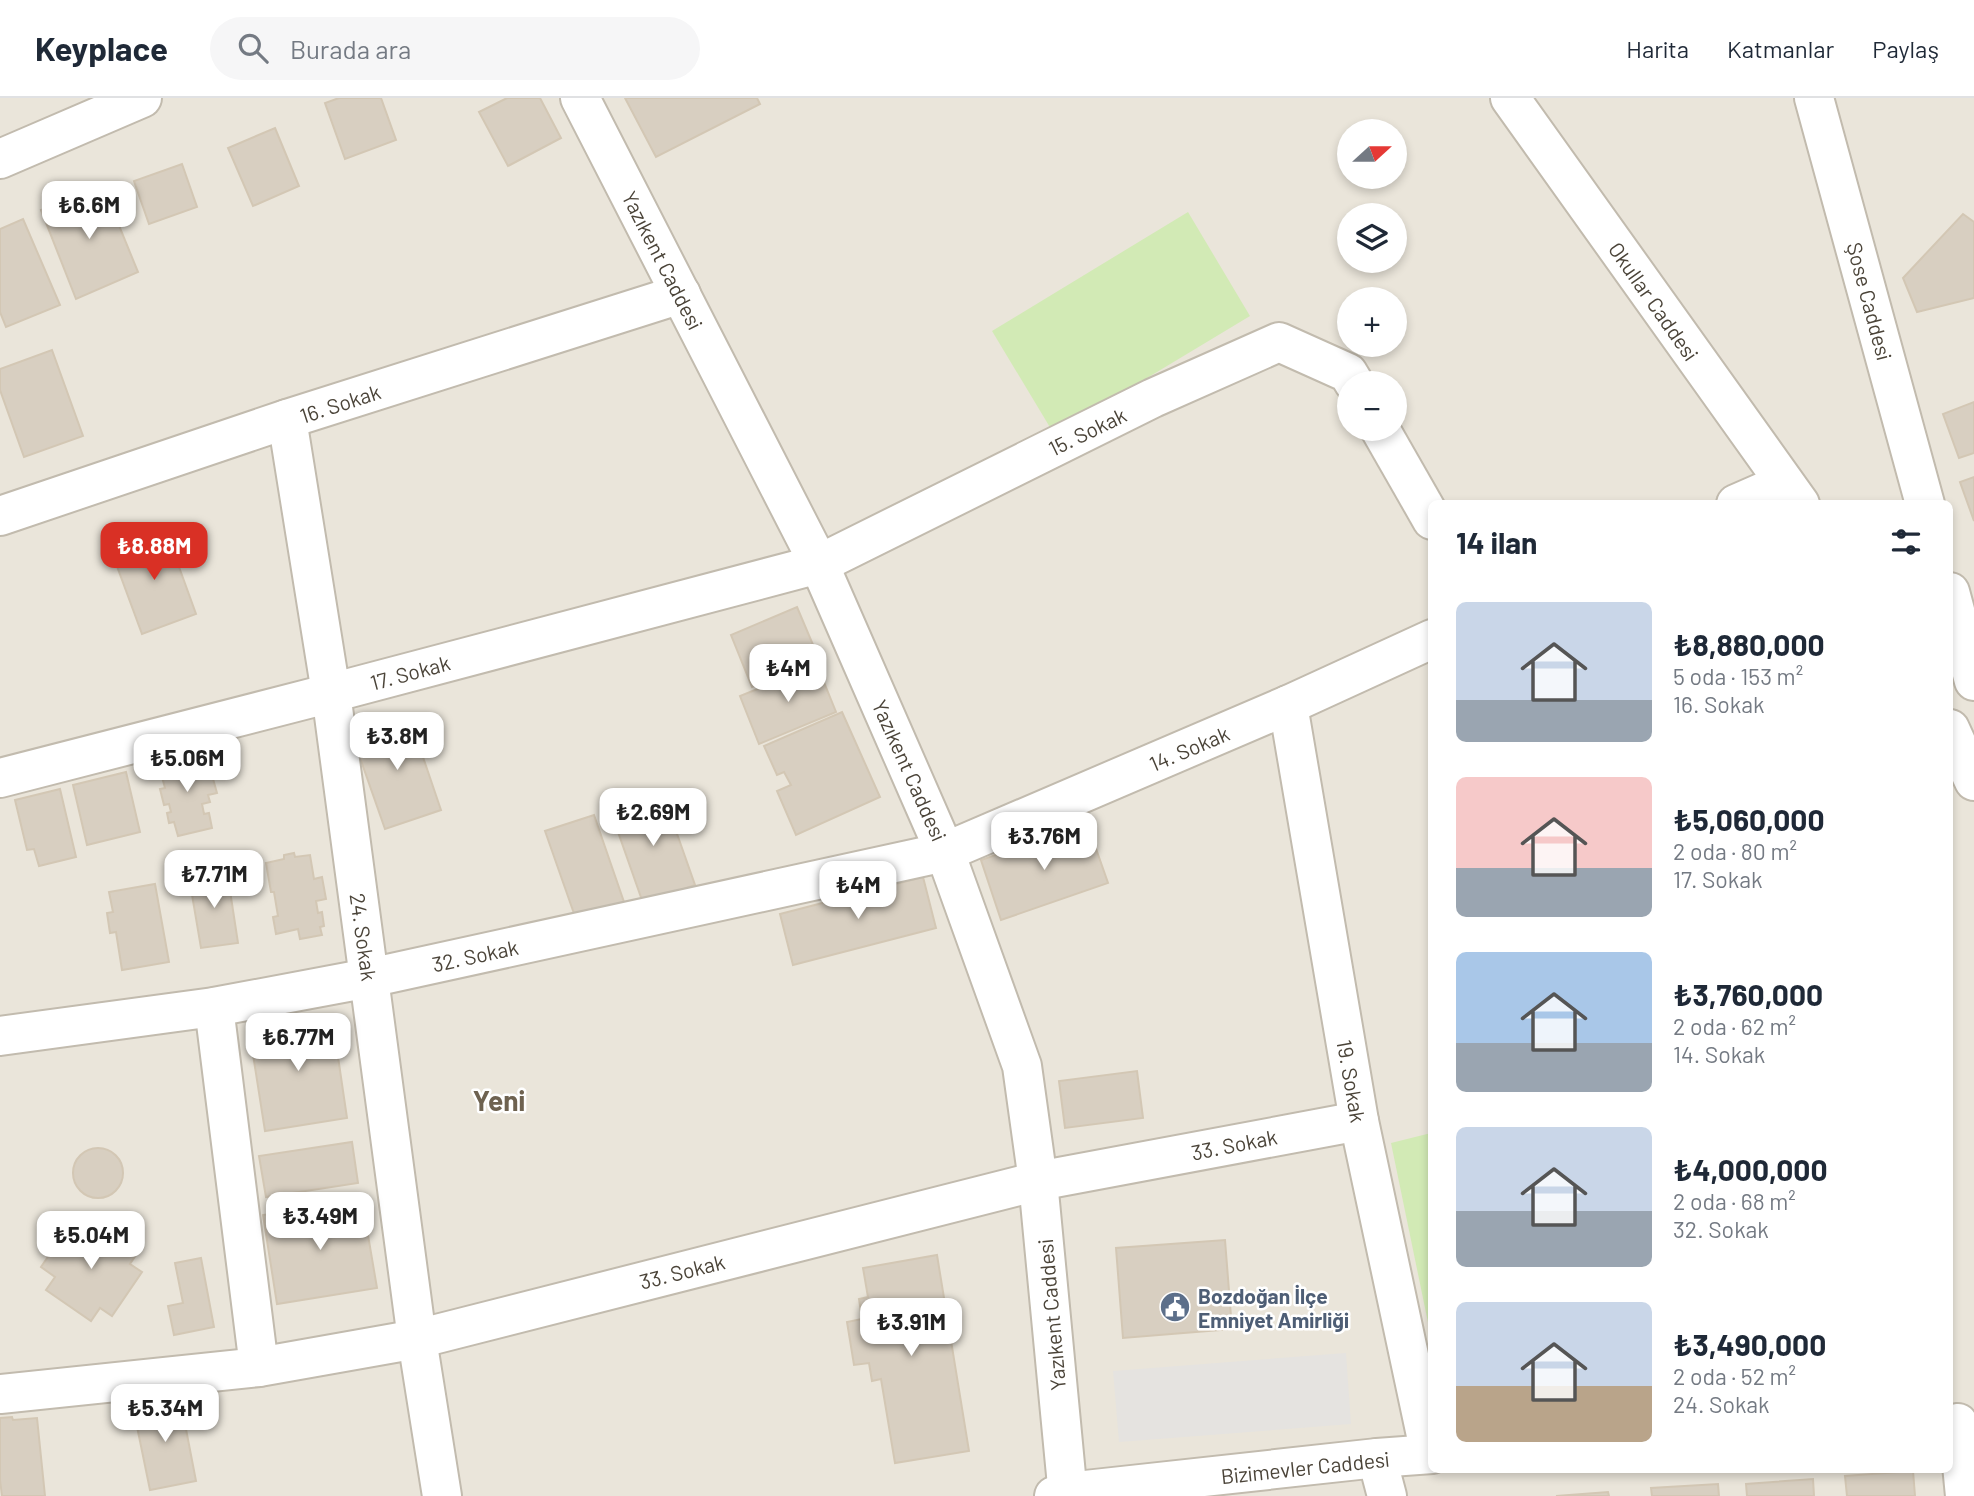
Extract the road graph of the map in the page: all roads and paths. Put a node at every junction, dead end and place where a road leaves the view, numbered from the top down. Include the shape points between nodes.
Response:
1 (142, 98) edge
2 (580, 98) edge
3 (1510, 98) edge
4 (1814, 98) edge
5 (0, 159) edge
6 (681, 294) junction
7 (1344, 371) edge
8 (288, 419) junction
9 (1387, 441) edge
10 (1792, 494) edge
11 (1758, 500) edge
12 (1924, 500) edge
13 (1428, 513) edge
14 (0, 516) edge
15 (819, 564) junction
16 (1953, 603) edge
17 (1428, 641) edge
18 (1974, 681) edge
19 (331, 693) junction
20 (1288, 705) junction
21 (1953, 736) edge
22 (0, 778) edge
23 (1974, 781) edge
24 (945, 852) junction
25 (369, 978) junction
26 (214, 1007) junction
27 (0, 1036) edge
28 (1359, 1121) junction
29 (1038, 1181) junction
30 (417, 1339) junction
31 (259, 1367) junction
32 (0, 1394) edge
33 (1960, 1422) edge
34 (1428, 1440) edge
35 (1428, 1454) edge
36 (1377, 1458) junction
37 (1063, 1495) edge
38 (442, 1496) edge
39 (1387, 1496) edge
40 (1965, 1496) edge

1 - 5 street
2 - 6 street, Yazıkent Caddesi
3 - 10 street, Okullar Caddesi
4 - 12 street, Şose Caddesi
6 - 8 street, 16. Sokak
6 - 15 street, Yazıkent Caddesi
7 - 15 street, 15. Sokak via 1279,342 1153,398
8 - 14 street, 16. Sokak
8 - 19 street, 24. Sokak
9 - 13 street
10 - 11 street
15 - 19 street, 17. Sokak
15 - 24 street, Yazıkent Caddesi
16 - 18 street
17 - 20 street, 14. Sokak
19 - 22 street, 17. Sokak
19 - 25 street, 24. Sokak
20 - 24 street, 14. Sokak
20 - 28 street, 19. Sokak
21 - 23 street
24 - 25 street, 32. Sokak
24 - 29 street, Yazıkent Caddesi via 1021,1066
25 - 26 street, 32. Sokak
25 - 30 street, 24. Sokak
26 - 27 street, 32. Sokak
26 - 31 street
28 - 29 street, 33. Sokak
28 - 34 street, 19. Sokak
29 - 30 street, 33. Sokak
29 - 37 street, Yazıkent Caddesi
30 - 31 street, 33. Sokak
30 - 38 street, 24. Sokak
31 - 32 street, 33. Sokak
33 - 40 street
35 - 36 street, Bizimevler Caddesi
36 - 37 street, Bizimevler Caddesi
36 - 39 street

